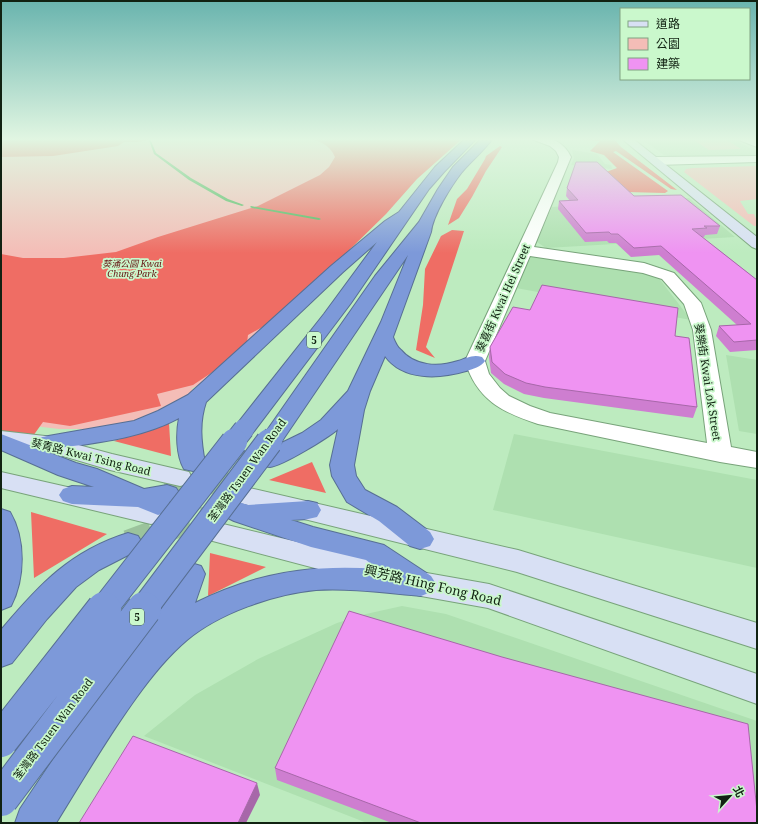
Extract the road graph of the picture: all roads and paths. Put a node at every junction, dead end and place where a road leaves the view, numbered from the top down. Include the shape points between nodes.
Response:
1 (434, 176) edge
2 (453, 176) edge
3 (556, 176) edge
4 (673, 176) edge
5 (404, 215) junction
6 (425, 224) junction
7 (757, 244) edge
8 (524, 250) junction
9 (383, 337) junction
10 (475, 361) junction
11 (359, 391) junction
12 (196, 400) junction
13 (279, 404) junction
14 (1, 438) edge
15 (1, 441) edge
16 (45, 443) junction
17 (720, 454) junction
18 (269, 459) tunnel mouth
19 (757, 460) edge
20 (1, 480) edge
21 (165, 493) junction
22 (308, 510) joint
23 (235, 514) joint
24 (1, 519) edge
25 (420, 538) junction
26 (128, 543) tunnel mouth
27 (191, 574) dead end
28 (421, 584) junction
29 (1, 598) edge
30 (757, 636) edge
31 (1, 653) edge
32 (147, 658) junction
33 (757, 689) edge
34 (1, 740) edge
35 (1, 800) edge
36 (36, 820) edge

1 - 5 highway, 荃灣路 Tsuen Wan Road / 5
2 - 6 highway, 荃灣路 Tsuen Wan Road / 5
3 - 8 street, 葵喜街 Kwai Hei Street
4 - 7 main road
5 - 12 highway via 337,269
5 - 13 highway, 荃灣路 Tsuen Wan Road / 5 via 332,316
6 - 9 highway via 420,247
6 - 13 highway, 荃灣路 Tsuen Wan Road / 5
8 - 10 street, 葵喜街 Kwai Hei Street
8 - 17 street, 葵樂街 Kwai Lok Street via 659,272 674,281 692,303 702,330
9 - 10 highway via 401,361 421,370 450,369
9 - 11 highway
10 - 17 street, 葵喜街 Kwai Hei Street via 477,372 485,385 501,400 518,410 546,419
11 - 18 highway via 329,425
11 - 25 highway via 344,452 344,476 356,496 388,514
12 - 16 highway via 169,415 135,428
12 - 21 highway via 189,418 188,437
13 - 34 highway, 荃灣路 Tsuen Wan Road / 5, bridge
13 - 35 highway, 荃灣路 Tsuen Wan Road / 5, bridge via 260,456
14 - 16 main road, 葵青路 Kwai Tsing Road
15 - 21 highway via 67,469
16 - 21 main road, 葵青路 Kwai Tsing Road via 110,462
17 - 19 street, 葵喜街 Kwai Hei Street
20 - 21 main road via 72,495
22 - 23 highway
22 - 25 main road
23 - 28 main road, 興芳路 Hing Fong Road via 301,553
24 - 29 highway via 7,548 5,585
25 - 30 main road via 518,561
26 - 31 highway via 75,571 57,587
27 - 32 highway via 180,605
28 - 32 highway via 332,578 289,583 219,606 178,629
28 - 33 main road, 興芳路 Hing Fong Road via 489,596
32 - 36 highway via 100,719

